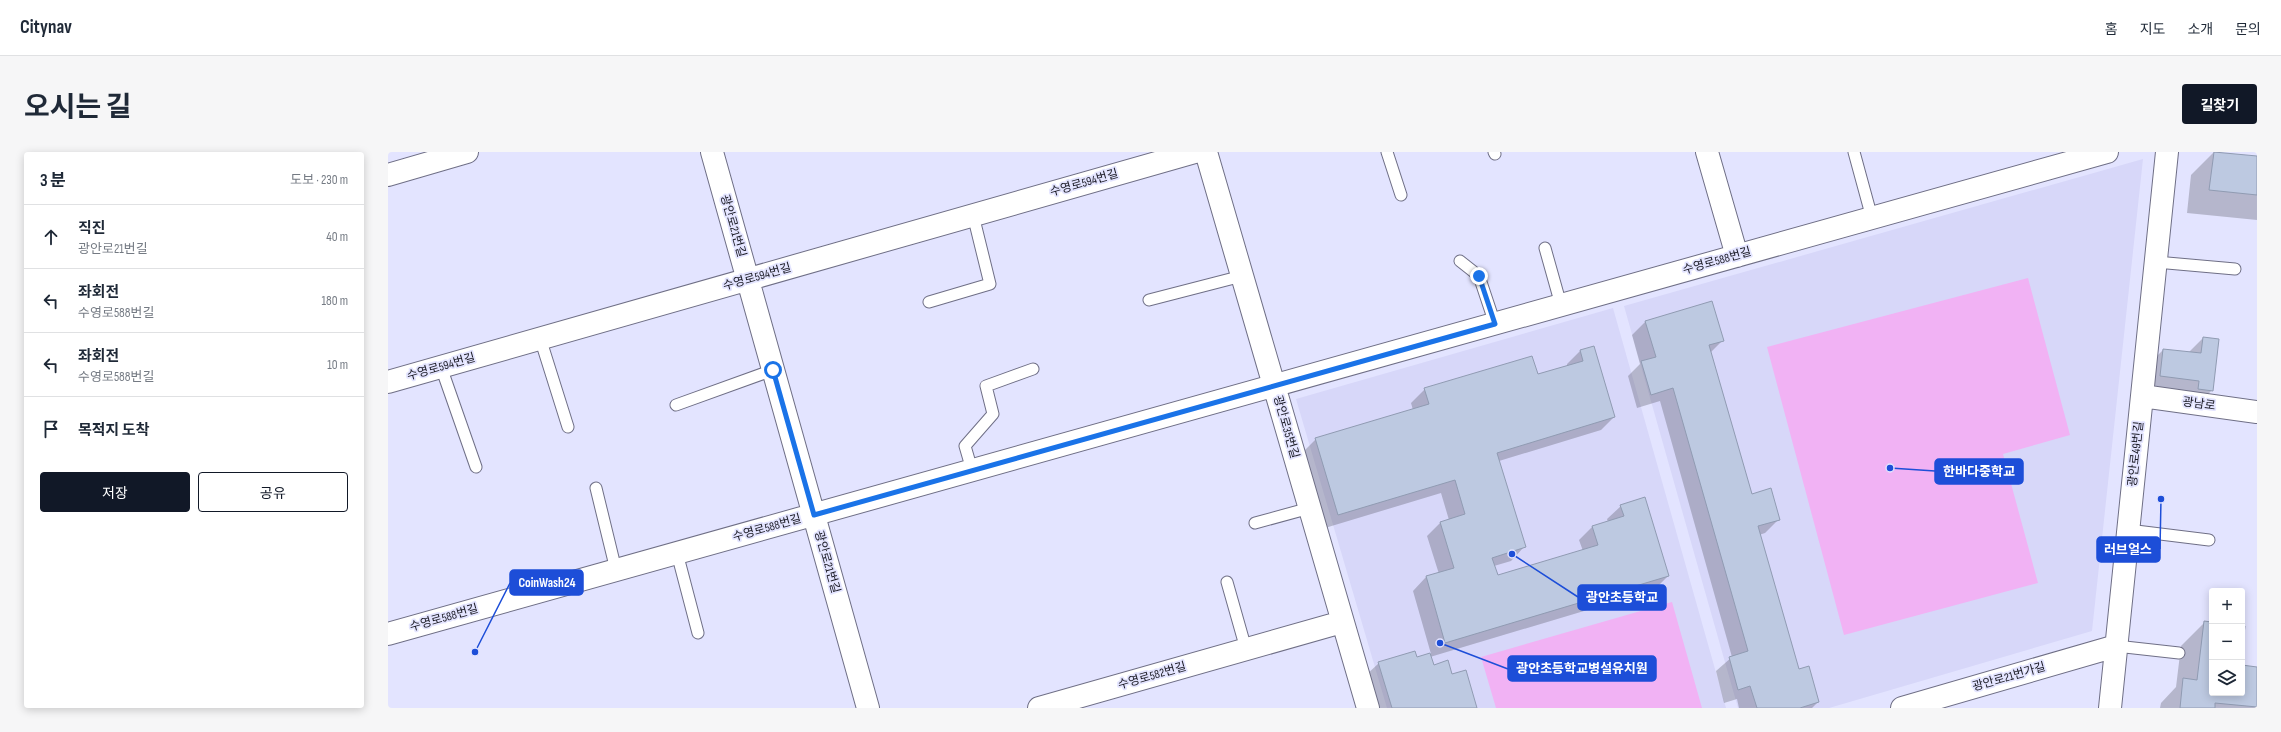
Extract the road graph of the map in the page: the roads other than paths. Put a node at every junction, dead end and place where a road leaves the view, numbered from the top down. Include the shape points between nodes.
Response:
1 (467, 152) edge
2 (712, 152) edge
3 (1195, 152) edge
4 (1206, 152) edge
5 (1387, 152) edge
6 (1706, 152) edge
7 (1854, 152) edge
8 (2108, 152) edge
9 (2167, 152) edge
10 (388, 175) edge
11 (1401, 195) dead end
12 (973, 215) junction
13 (1872, 218) junction
14 (1545, 248) dead end
15 (1737, 256) junction
16 (1460, 261) dead end
17 (2156, 262) junction
18 (2235, 269) dead end
19 (1242, 276) junction
20 (748, 279) junction
21 (1149, 300) dead end
22 (929, 302) dead end
23 (1562, 305) junction
24 (1495, 324) junction
25 (540, 338) junction
26 (441, 367) junction
27 (1033, 369) dead end
28 (773, 370) junction
29 (388, 382) edge
30 (1274, 386) junction
31 (2142, 396) junction
32 (676, 405) dead end
33 (2257, 412) edge
34 (568, 427) dead end
35 (476, 467) dead end
36 (972, 470) junction
37 (596, 488) dead end
38 (1310, 508) junction
39 (814, 515) junction
40 (1255, 523) dead end
41 (2128, 530) junction
42 (2209, 540) dead end
43 (678, 553) junction
44 (616, 570) junction
45 (1227, 582) dead end
46 (1342, 622) junction
47 (698, 633) dead end
48 (388, 634) edge
49 (2116, 646) junction
50 (1246, 649) junction
51 (2179, 653) dead end
52 (1052, 706) edge
53 (868, 708) edge
54 (1368, 708) edge
55 (1902, 708) edge
56 (2110, 708) edge

1 - 10 street
2 - 20 street, 광안로21번길
3 - 12 street, 수영로594번길
4 - 19 street, 광안로35번길
5 - 11 lane
6 - 15 street
7 - 13 lane
8 - 13 street, 수영로588번길
9 - 17 street, 광안로49번길
12 - 20 street, 수영로594번길
12 - 22 lane via 990,284
13 - 15 street, 수영로588번길
14 - 23 lane
15 - 23 street, 수영로588번길
16 - 24 lane via 1479,276
17 - 18 lane
17 - 31 street, 광안로49번길
19 - 21 lane
19 - 30 street, 광안로35번길
20 - 25 street, 수영로594번길
20 - 28 street, 광안로21번길
23 - 24 street, 수영로588번길
24 - 30 street, 수영로588번길
25 - 26 street, 수영로594번길
25 - 34 lane
26 - 29 street, 수영로594번길
26 - 35 lane
27 - 36 lane via 986,386 993,414 965,446
28 - 32 lane
28 - 39 street, 광안로21번길
30 - 36 street, 수영로588번길
30 - 38 street, 광안로35번길
31 - 33 street, 광남로
31 - 41 street, 광안로49번길
36 - 39 street, 수영로588번길
37 - 44 lane
38 - 40 lane
38 - 46 street, 광안로35번길
39 - 43 street, 수영로588번길
39 - 53 street, 광안로21번길
41 - 42 lane
41 - 49 street, 광안로49번길
43 - 44 street, 수영로588번길
43 - 47 lane
44 - 48 street, 수영로588번길
45 - 50 lane
46 - 50 street, 수영로582번길
46 - 54 street, 광안로35번길
49 - 51 lane
49 - 55 street, 광안로21번가길
49 - 56 street, 광안로49번길
50 - 52 street, 수영로582번길

